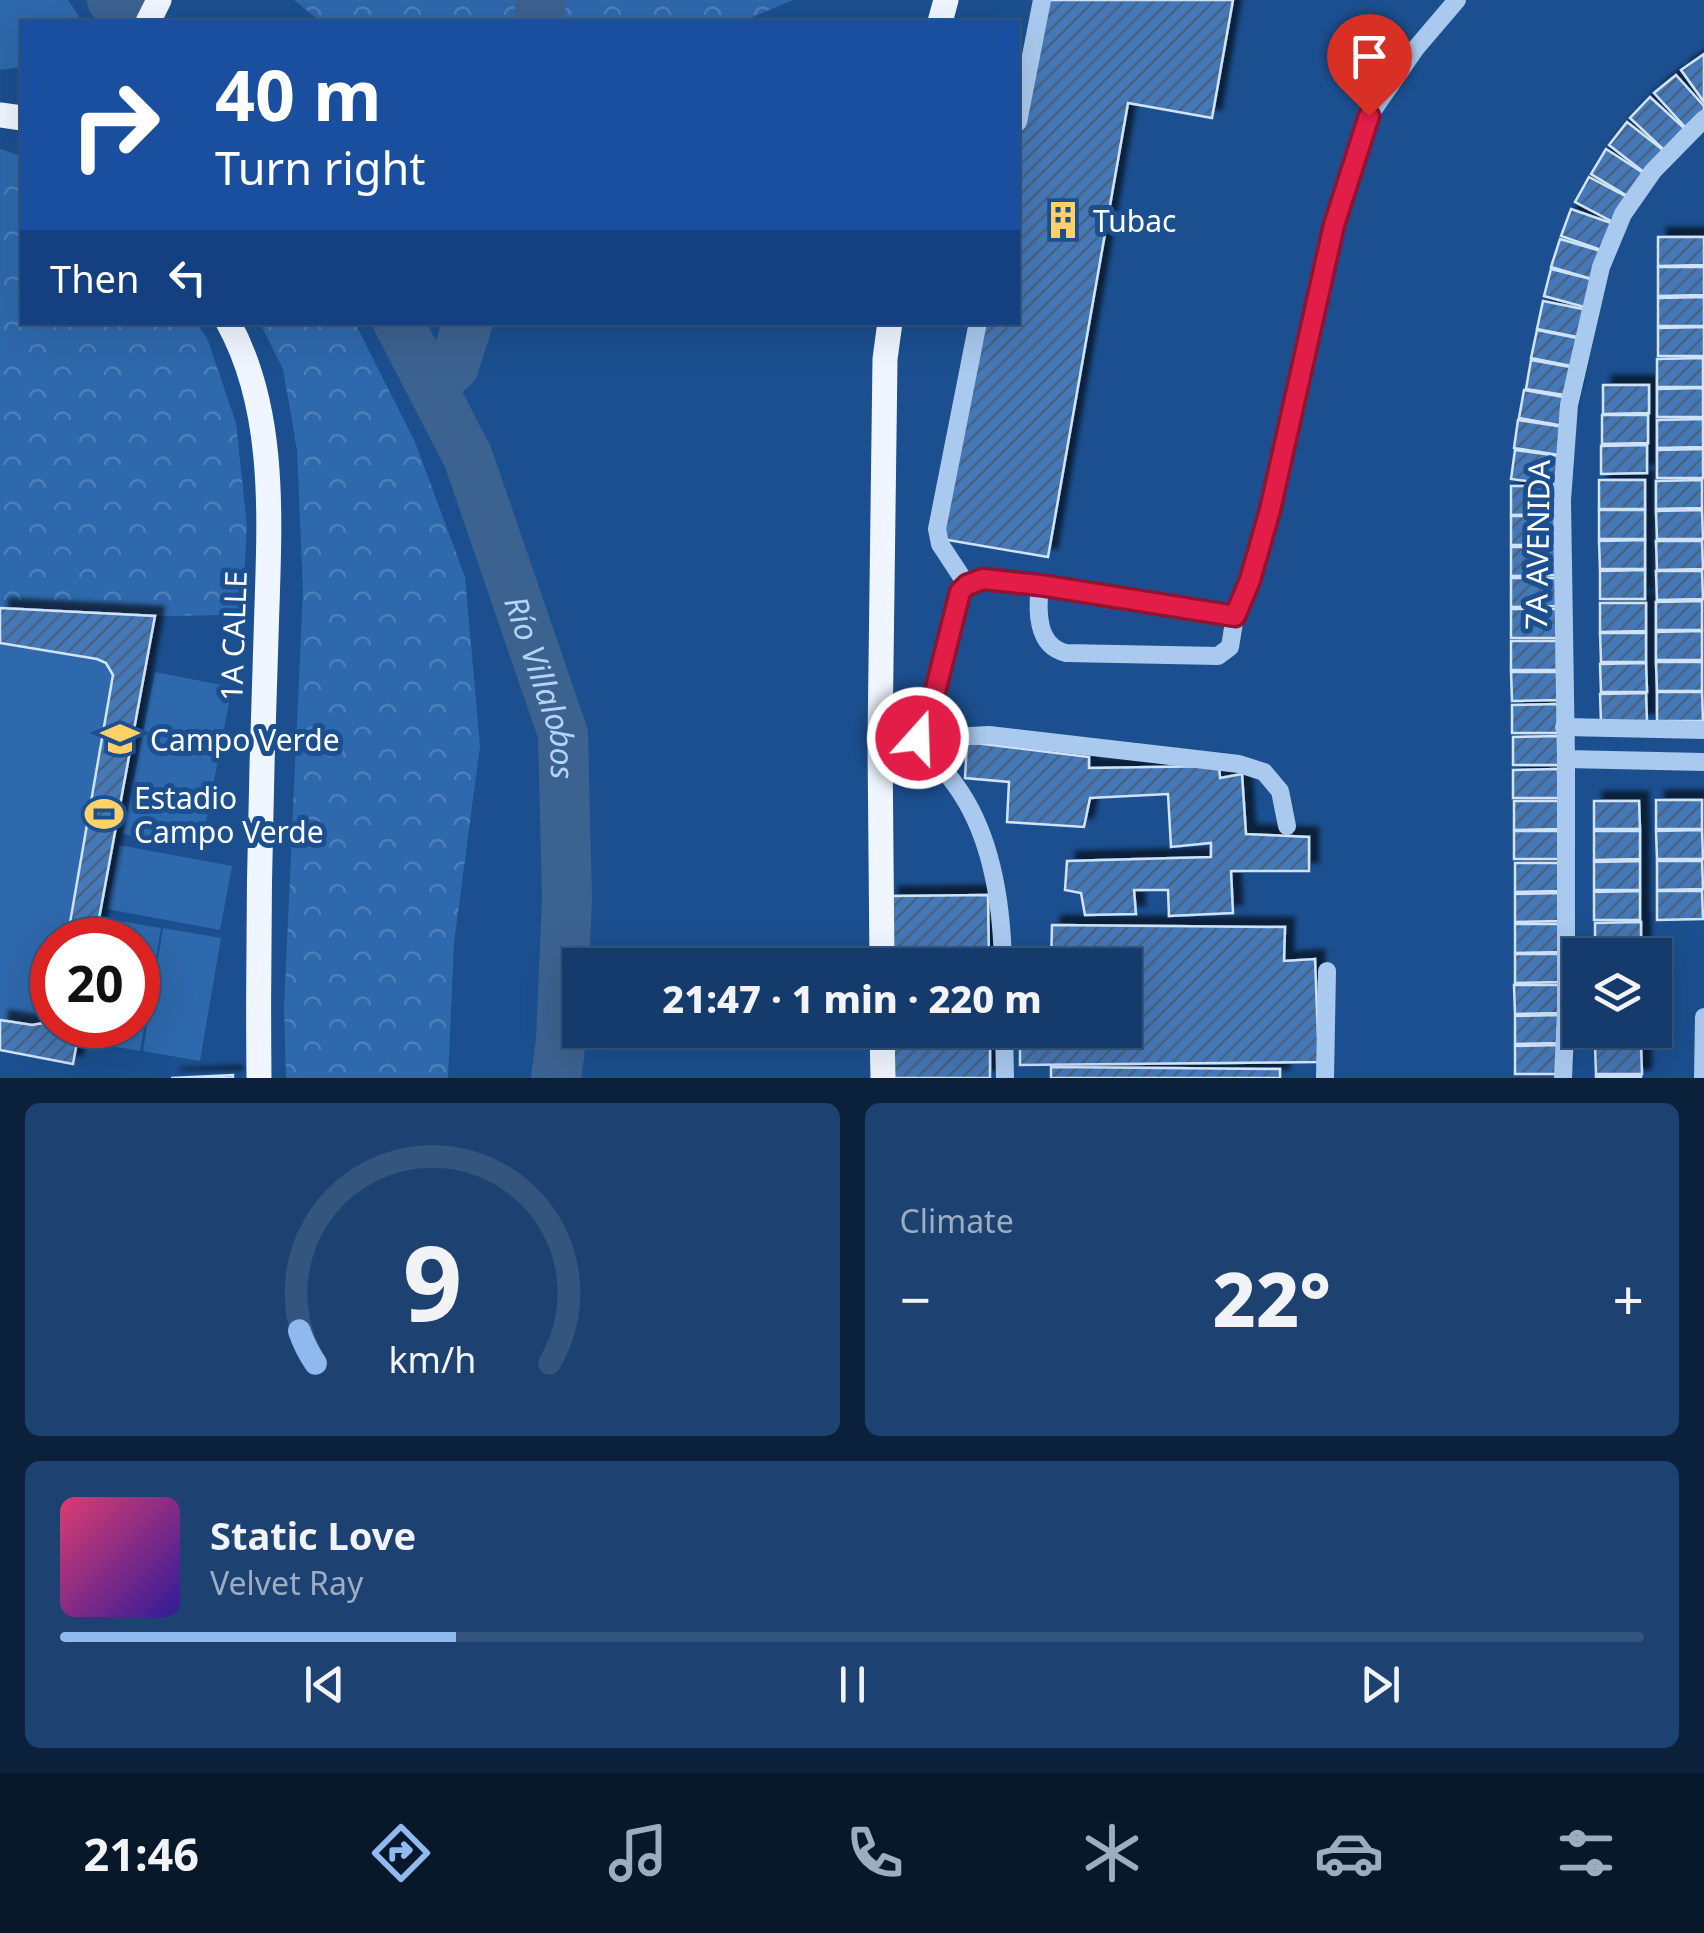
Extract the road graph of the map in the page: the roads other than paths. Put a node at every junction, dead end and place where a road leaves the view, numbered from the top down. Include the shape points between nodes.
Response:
1 (1042, 0) edge
2 (1458, 0) edge
3 (1020, 112) edge
4 (1704, 120) edge
5 (229, 325) edge
6 (890, 325) edge
7 (977, 325) edge
8 (967, 585) junction
9 (1040, 585) junction
10 (1235, 616) junction
11 (1564, 727) junction
12 (1704, 730) edge
13 (918, 738) junction
14 (880, 741) junction
15 (1566, 759) junction
16 (1704, 762) edge
17 (1287, 826) dead end
18 (882, 948) edge
19 (1002, 948) edge
20 (1328, 971) dead end
21 (1704, 1017) edge
22 (882, 1048) edge
23 (1004, 1048) edge
24 (259, 1078) edge
25 (883, 1078) edge
26 (1005, 1078) edge
27 (1325, 1078) edge
28 (1563, 1078) edge
29 (1703, 1078) edge

1 - 3 street
2 - 10 street via 1369,116 1334,225 1270,510
4 - 11 street, 7A AVENIDA via 1653,170 1622,214 1585,330 1569,404 1562,500
5 - 24 main road, 1A CALLE via 256,390 269,536
6 - 14 main road
7 - 8 street via 938,529 940,544
8 - 9 street via 983,579
8 - 13 street
9 - 10 street
9 - 10 street via 1040,624 1048,643 1066,653 1218,656 1230,647
11 - 12 street
11 - 15 street, 7A AVENIDA
13 - 14 street
13 - 17 street via 989,735 1239,764 1264,772 1280,791
13 - 19 street via 962,793 984,839
14 - 18 main road
15 - 16 street
15 - 28 street, 7A AVENIDA
20 - 27 street
21 - 29 street
22 - 25 main road
23 - 26 street

